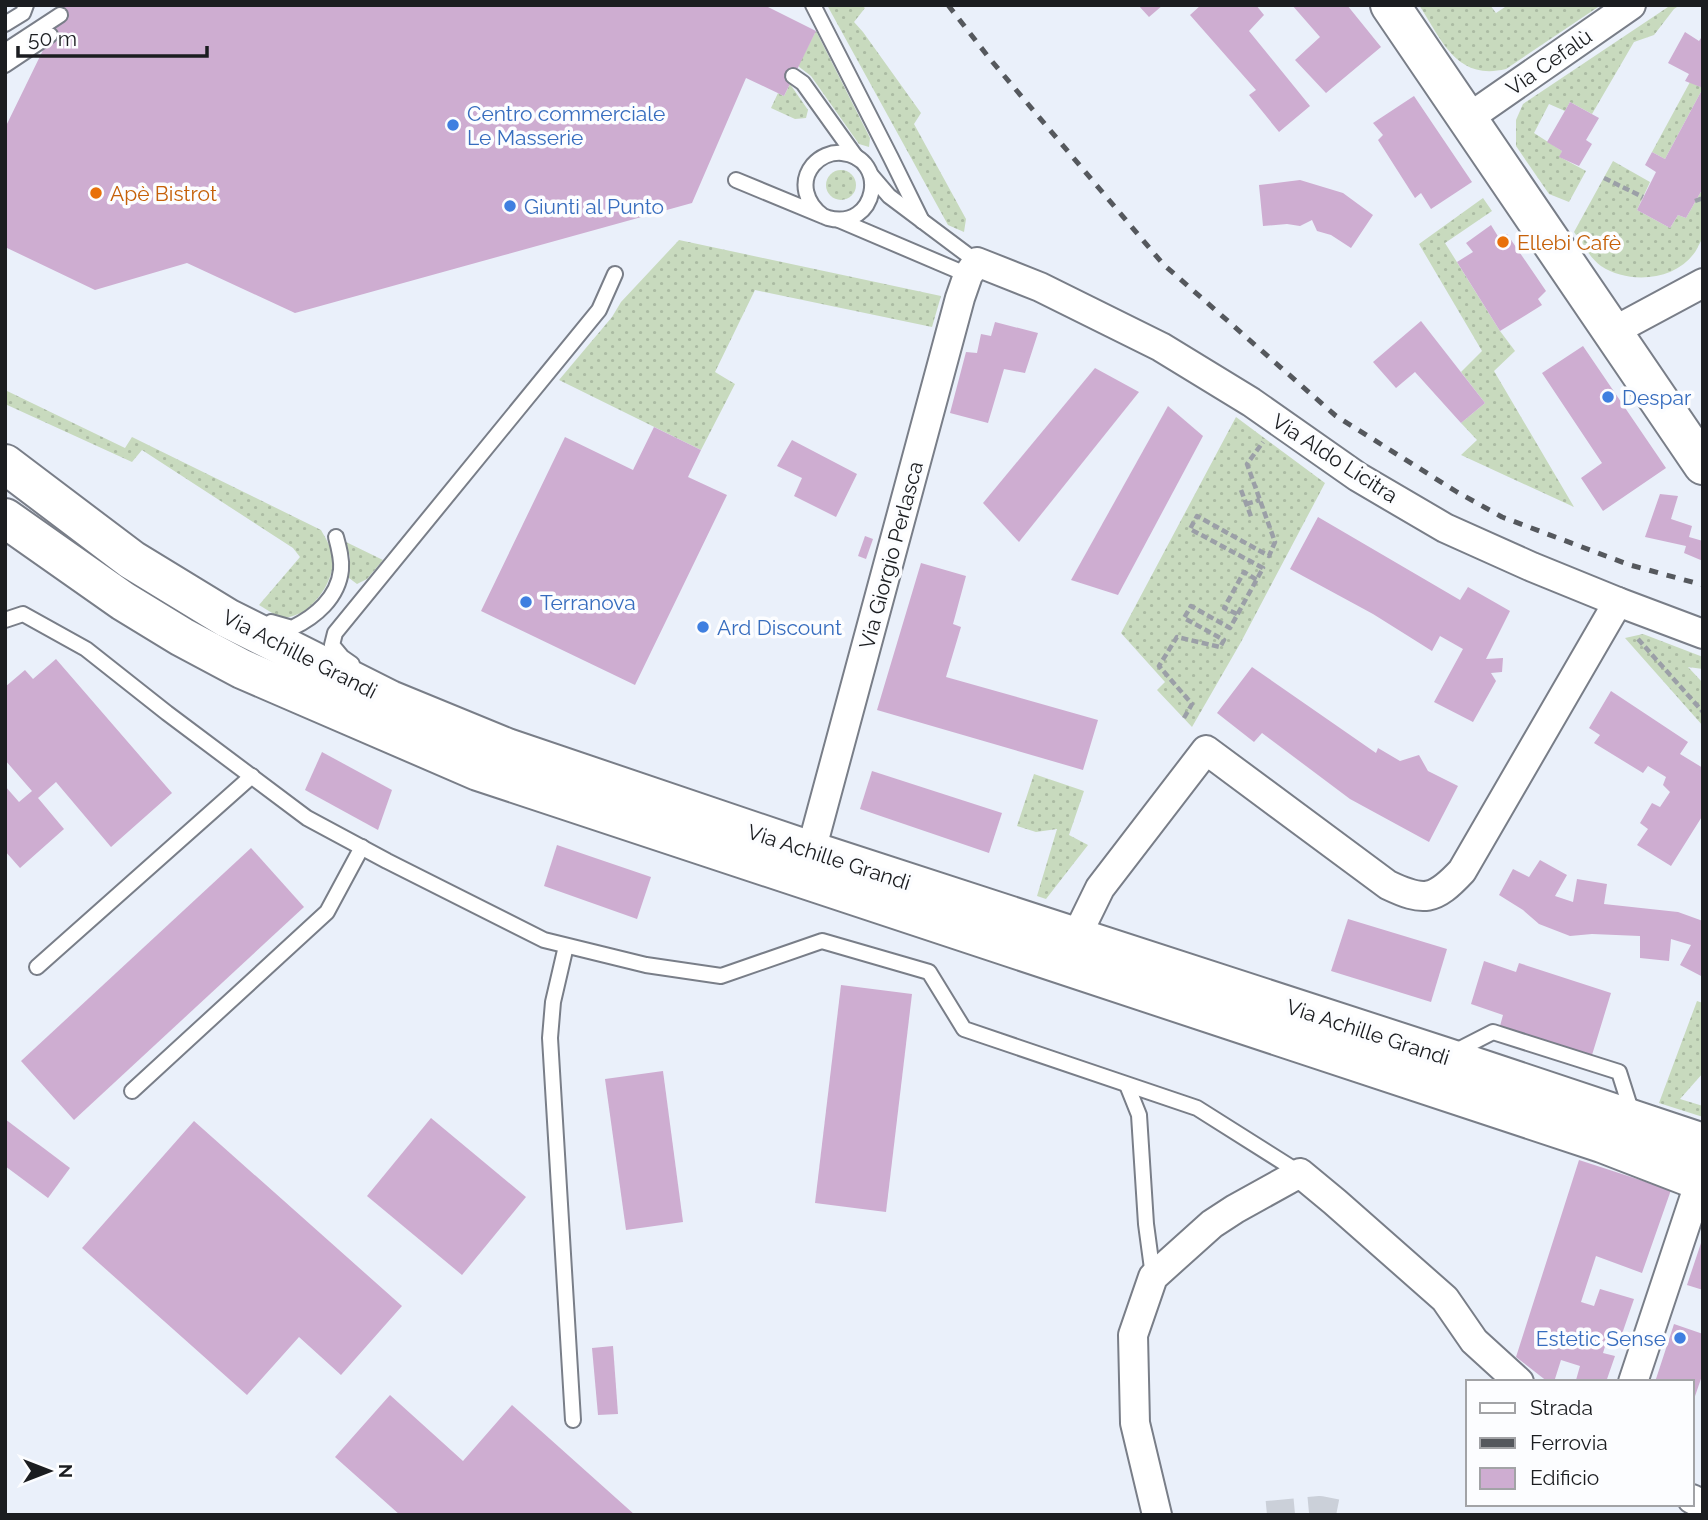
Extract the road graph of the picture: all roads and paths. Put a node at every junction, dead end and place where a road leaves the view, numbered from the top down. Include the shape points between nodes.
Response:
1 (26, 5) edge
2 (813, 5) edge
3 (1390, 5) edge
4 (1631, 5) edge
5 (60, 15) dead end
6 (5, 24) edge
7 (50, 35) dead end
8 (5, 51) edge
9 (5, 65) edge
10 (793, 76) dead end
11 (1467, 119) junction
12 (857, 158) junction
13 (871, 175) junction
14 (1604, 177) dead end
15 (736, 180) dead end
16 (1643, 197) dead end
17 (1703, 198) edge
18 (1695, 201) dead end
19 (823, 216) junction
20 (839, 220) junction
21 (922, 221) junction
22 (973, 269) junction
23 (615, 274) dead end
24 (1703, 283) edge
25 (1612, 332) junction
26 (1266, 439) dead end
27 (5, 447) edge
28 (5, 464) edge
29 (1703, 465) edge
30 (1241, 490) dead end
31 (5, 500) edge
32 (1260, 500) junction
33 (1246, 504) junction
34 (5, 517) edge
35 (1251, 519) dead end
36 (93, 532) junction
37 (336, 537) dead end
38 (132, 560) junction
39 (186, 576) dead end
40 (1256, 580) junction
41 (1618, 602) junction
42 (1237, 614) junction
43 (258, 617) dead end
44 (5, 620) edge
45 (1703, 634) edge
46 (1635, 636) dead end
47 (377, 678) dead end
48 (293, 690) junction
49 (1703, 712) edge
50 (1184, 718) dead end
51 (252, 776) junction
52 (362, 847) junction
53 (811, 851) junction
54 (1076, 937) junction
55 (566, 946) junction
56 (37, 967) dead end
57 (1127, 1085) junction
58 (132, 1091) dead end
59 (1703, 1143) edge
60 (1300, 1173) junction
61 (1702, 1181) edge
62 (1153, 1277) junction
63 (1517, 1380) edge
64 (1634, 1380) edge
65 (573, 1419) dead end
66 (1157, 1515) edge

1 - 6 lane via 23,13
2 - 21 lane
3 - 11 main road
4 - 11 street, Via Cefalù
5 - 8 lane
7 - 9 lane
10 - 12 lane via 803,83
11 - 25 main road
12 - 13 lane
12 - 19 lane via 830,154 808,172 808,200
13 - 20 lane via 872,191 866,206
13 - 21 lane via 889,196
14 - 16 path
15 - 19 lane
17 - 18 path
19 - 20 lane
20 - 22 lane
21 - 22 lane
22 - 41 street, Via Aldo Licitra via 1040,287 1161,347 1251,402 1358,477 1445,528
22 - 53 street, Via Giorgio Perlasca via 960,298
23 - 47 lane via 599,310 335,633 332,645 342,657
24 - 25 street
25 - 29 main road
26 - 32 path via 1247,464
27 - 36 lane via 62,490
28 - 36 main road, Via Achille Grandi
30 - 33 path
31 - 48 main road, Via Achille Grandi via 164,610
32 - 33 path
32 - 40 path via 1275,542 1269,556 1197,516 1190,529 1263,568
33 - 35 path
34 - 48 main road, Via Achille Grandi via 182,637
36 - 38 main road, Via Achille Grandi
37 - 43 lane via 341,570 332,596 321,608 292,628
38 - 39 lane
38 - 53 main road, Via Achille Grandi via 227,618 390,700 453,718 507,748
40 - 42 path
40 - 42 path via 1244,572 1224,608
41 - 45 street, Via Aldo Licitra
41 - 54 street via 1462,871 1447,887 1427,897 1388,885 1206,750 1100,888
42 - 50 path via 1230,628 1191,606 1184,618 1224,640 1220,648 1177,637 1159,666 1192,705
44 - 51 lane via 23,614 86,649
46 - 49 path
48 - 61 main road, Via Achille Grandi via 478,771 1602,1143
51 - 52 lane via 307,818
51 - 56 lane
52 - 55 lane via 544,940
52 - 58 lane via 327,912
53 - 54 main road, Via Achille Grandi
54 - 59 main road, Via Achille Grandi
55 - 57 lane via 721,976 822,941 929,972 964,1029
55 - 65 lane via 550,1038
57 - 60 lane via 1197,1108
57 - 62 lane via 1139,1115
60 - 62 street via 1212,1224
60 - 63 street via 1445,1299 1474,1340
61 - 64 street
62 - 66 street via 1133,1347 1135,1423

